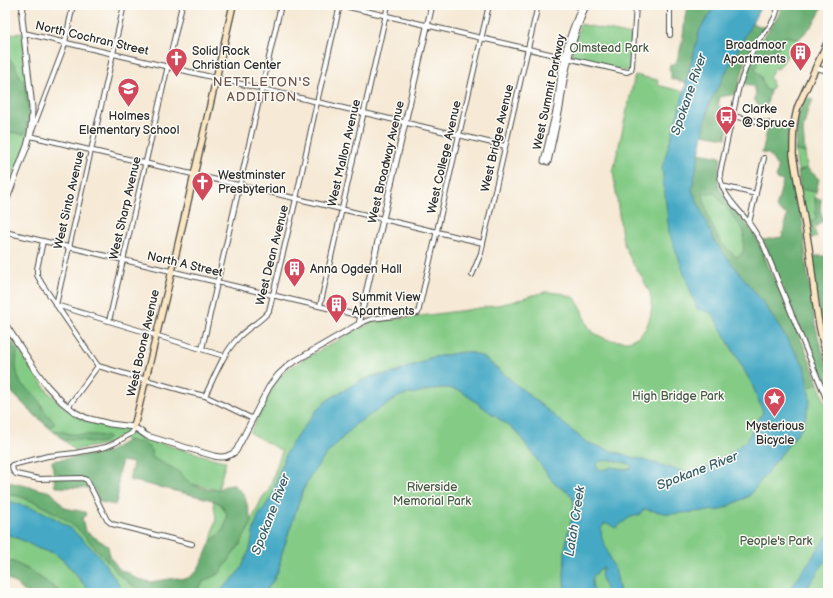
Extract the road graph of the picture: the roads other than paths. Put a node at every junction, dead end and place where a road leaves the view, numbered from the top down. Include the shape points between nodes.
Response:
1 (23, 5) edge
2 (73, 5) edge
3 (124, 5) edge
4 (182, 5) edge
5 (233, 5) edge
6 (281, 5) edge
7 (340, 5) edge
8 (388, 5) edge
9 (432, 5) edge
10 (489, 5) edge
11 (538, 5) edge
12 (582, 5) edge
13 (586, 5) edge
14 (636, 5) edge
15 (670, 5) edge
16 (779, 5) edge
17 (385, 16) junction
18 (427, 26) junction
19 (24, 33) junction
20 (670, 35) dead end
21 (481, 38) junction
22 (828, 41) edge
23 (65, 42) junction
24 (528, 49) junction
25 (113, 54) junction
26 (567, 58) junction
27 (168, 66) junction
28 (816, 68) junction
29 (828, 71) edge
30 (216, 78) junction
31 (262, 89) junction
32 (317, 102) junction
33 (364, 112) junction
34 (733, 116) junction
35 (405, 122) junction
36 (770, 124) dead end
37 (459, 135) junction
38 (30, 136) junction
39 (505, 146) junction
40 (91, 151) junction
41 (764, 158) dead end
42 (546, 162) dead end
43 (146, 163) junction
44 (194, 175) junction
45 (240, 186) junction
46 (722, 186) junction
47 (756, 194) junction
48 (296, 199) junction
49 (5, 204) edge
50 (342, 209) junction
51 (383, 219) junction
52 (749, 223) junction
53 (5, 232) edge
54 (437, 232) junction
55 (43, 241) junction
56 (483, 244) junction
57 (69, 248) junction
58 (124, 260) junction
59 (172, 271) junction
60 (472, 275) dead end
61 (218, 282) junction
62 (273, 295) junction
63 (56, 305) junction
64 (320, 306) junction
65 (361, 316) junction
66 (110, 321) junction
67 (5, 324) edge
68 (359, 324) junction
69 (156, 335) junction
70 (202, 349) junction
71 (224, 356) junction
72 (828, 360) edge
73 (98, 366) junction
74 (146, 380) junction
75 (205, 396) junction
76 (828, 405) edge
77 (68, 407) junction
78 (253, 418) junction
79 (134, 427) junction
80 (192, 544) dead end

1 - 19 street
2 - 23 street
3 - 25 street, West Sinto Avenue
4 - 27 street, West Sharp Avenue
5 - 30 main road, West Boone Avenue
6 - 31 street
7 - 17 street
7 - 32 street, West Dean Avenue
8 - 17 street, West Mallon Avenue
9 - 18 street, West Broadway Avenue
10 - 21 street, West College Avenue
11 - 24 street, West Bridge Avenue
12 - 26 street, West Summit Parkway via 572,31
13 - 26 street, West Summit Parkway
14 - 26 street via 632,69 629,72
15 - 20 street
16 - 34 street via 773,22 750,54 739,86
17 - 18 street
17 - 33 street, West Mallon Avenue
18 - 21 street
18 - 35 street, West Broadway Avenue
19 - 23 street, North Cochran Street
19 - 38 street via 32,108
21 - 24 street
21 - 37 street, West College Avenue
22 - 28 main road
23 - 25 street, North Cochran Street
23 - 38 street
24 - 26 street
24 - 39 street, West Bridge Avenue
25 - 27 street, North Cochran Street
25 - 40 street, West Sinto Avenue
26 - 42 street, West Summit Parkway via 560,80
27 - 30 street, North Cochran Street
27 - 43 street, West Sharp Avenue
28 - 29 street
28 - 72 main road via 795,115 793,155
30 - 31 street, North Cochran Street
30 - 44 main road, West Boone Avenue
31 - 32 street, North Cochran Street
31 - 45 street
32 - 33 street, North Cochran Street
32 - 48 street, West Dean Avenue
33 - 35 street, North Cochran Street
33 - 50 street, West Mallon Avenue
34 - 36 street
34 - 46 street via 720,173
35 - 37 street, North Cochran Street
35 - 51 street, West Broadway Avenue
37 - 39 street, North Cochran Street
37 - 54 street, West College Avenue
38 - 40 street
38 - 49 street
39 - 56 street, West Bridge Avenue
40 - 43 street
40 - 57 street, West Sinto Avenue
41 - 47 street
43 - 44 street
43 - 58 street, West Sharp Avenue
44 - 45 street
44 - 59 main road, West Boone Avenue
45 - 48 street
45 - 61 street
46 - 47 street
46 - 52 street
47 - 52 street
48 - 50 street
48 - 62 street, West Dean Avenue
50 - 51 street
50 - 64 street, West Mallon Avenue
51 - 54 street
51 - 65 street, West Broadway Avenue
52 - 76 street via 763,244
53 - 55 street, North A Street
54 - 56 street
54 - 68 street, West College Avenue via 418,313
55 - 57 street, North A Street
55 - 63 street via 37,275
56 - 60 street, West Bridge Avenue
57 - 58 street, North A Street
57 - 63 street, West Sinto Avenue
58 - 59 street, North A Street
58 - 66 street, West Sharp Avenue
59 - 61 street, North A Street
59 - 69 main road, West Boone Avenue
61 - 62 street, North A Street
61 - 70 street
62 - 64 street, North A Street
62 - 71 street, West Dean Avenue via 266,316 237,338
63 - 66 street
63 - 73 street
64 - 65 street, North A Street
65 - 68 street, West Broadway Avenue
66 - 69 street
67 - 77 street via 40,376
68 - 78 street via 284,369 271,384
69 - 70 street
69 - 74 main road, West Boone Avenue
70 - 71 street
71 - 75 street, West Dean Avenue
73 - 74 street
73 - 77 street
74 - 75 street
74 - 79 main road, West Boone Avenue
75 - 78 street
77 - 79 street via 86,418
78 - 79 street via 236,451 227,457 214,456 147,436
79 - 80 street, West Boone Avenue via 132,434 115,444 12,465 13,471 39,479 87,480 112,524

